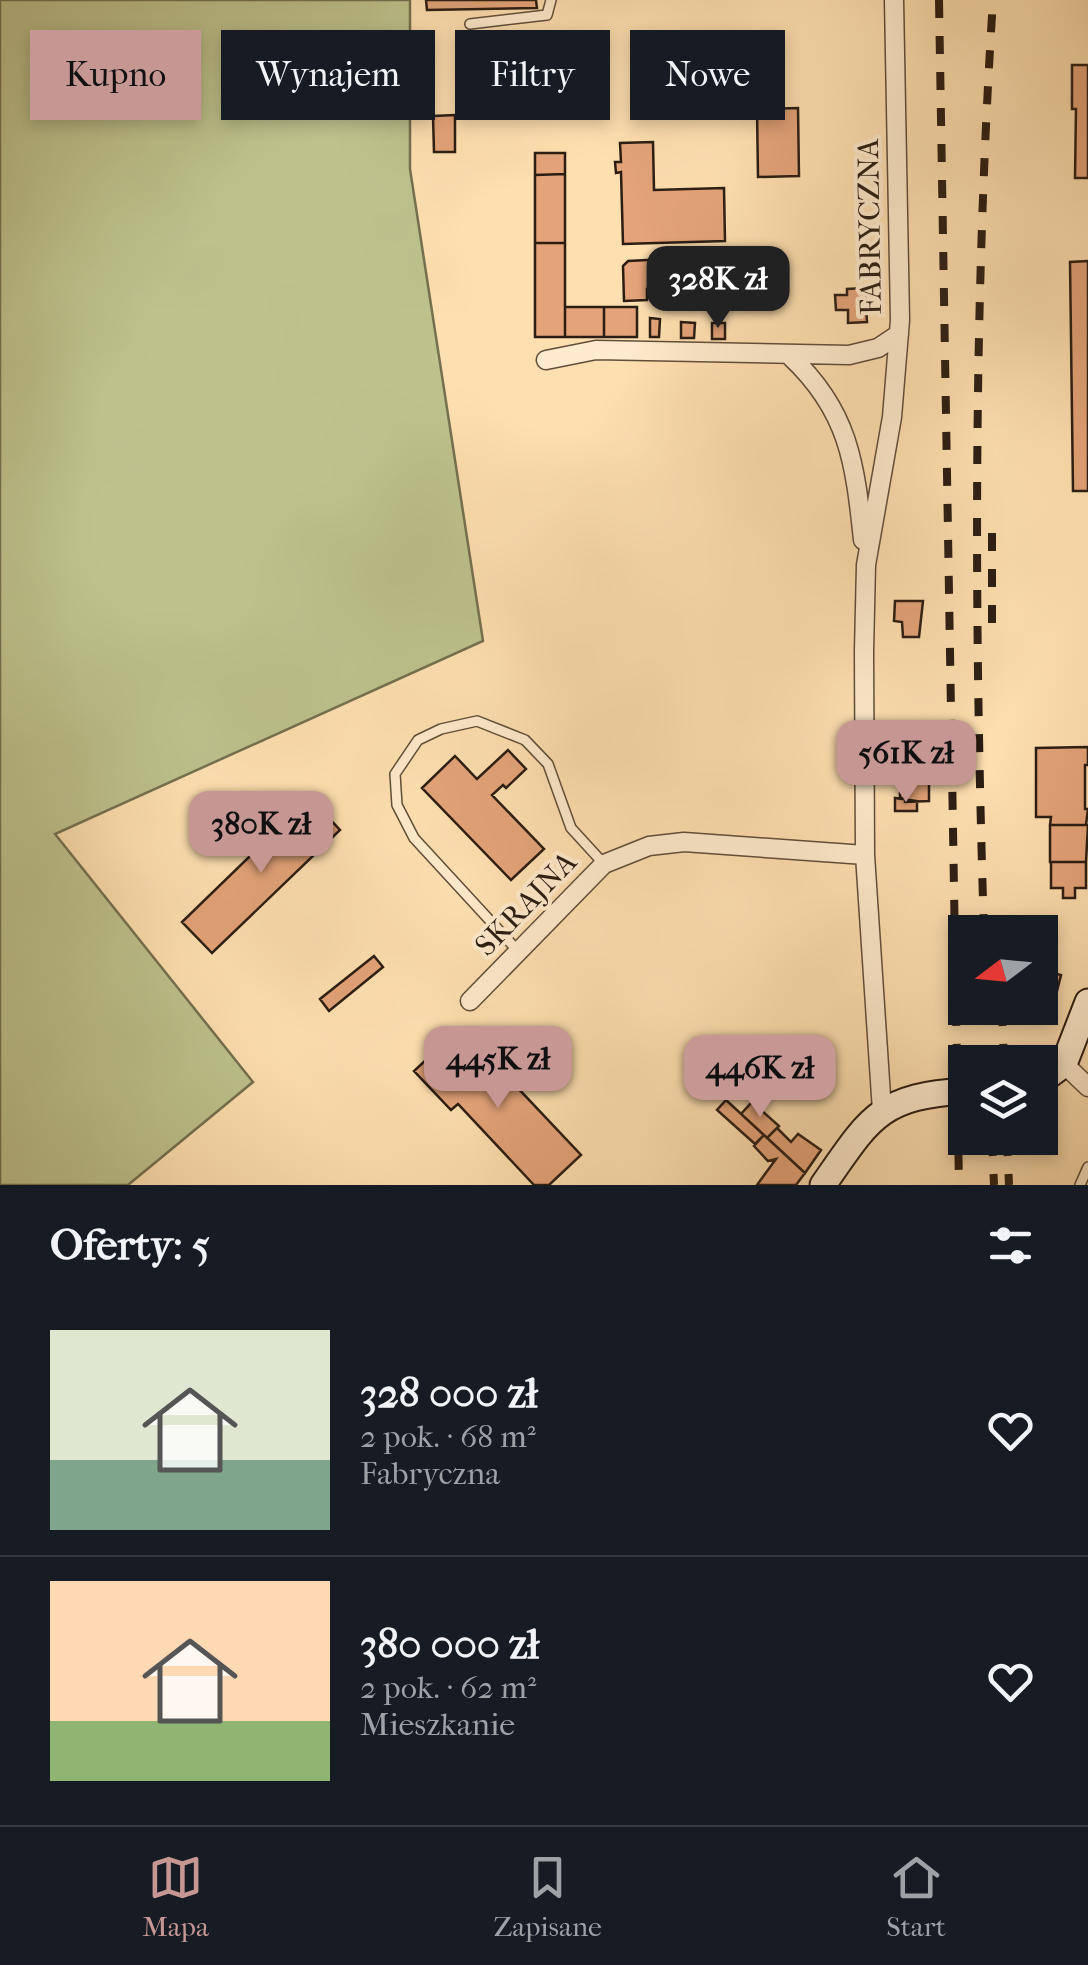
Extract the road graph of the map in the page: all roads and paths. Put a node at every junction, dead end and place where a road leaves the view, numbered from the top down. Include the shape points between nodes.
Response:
1 (551, 0) edge
2 (894, 0) edge
3 (470, 24) dead end
4 (899, 334) junction
5 (790, 356) junction
6 (546, 360) dead end
7 (866, 565) junction
8 (865, 855) junction
9 (604, 864) junction
10 (518, 951) junction
11 (470, 1001) dead end
12 (1088, 1002) edge
13 (1064, 1064) junction
14 (1058, 1068) edge
15 (1088, 1087) edge
16 (948, 1093) edge
17 (882, 1112) junction
18 (1088, 1167) edge
19 (822, 1185) edge
20 (1080, 1185) edge

1 - 3 lane via 547,15
2 - 4 street, FABRYCZNA
4 - 5 street, FABRYCZNA via 865,352
4 - 7 street, FABRYCZNA
5 - 6 street, FABRYCZNA via 596,350
5 - 7 street, FABRYCZNA via 815,379 844,429
7 - 8 street, FABRYCZNA
8 - 9 street, SKRAJNA via 684,842 649,846
8 - 17 street, FABRYCZNA
9 - 10 street, SKRAJNA
9 - 10 lane via 571,828 548,764 524,740 477,721 418,740 396,774 397,805 414,838
10 - 11 street, SKRAJNA
12 - 13 street
13 - 14 street
13 - 15 street
16 - 17 street via 913,1096
17 - 19 street
18 - 20 lane

